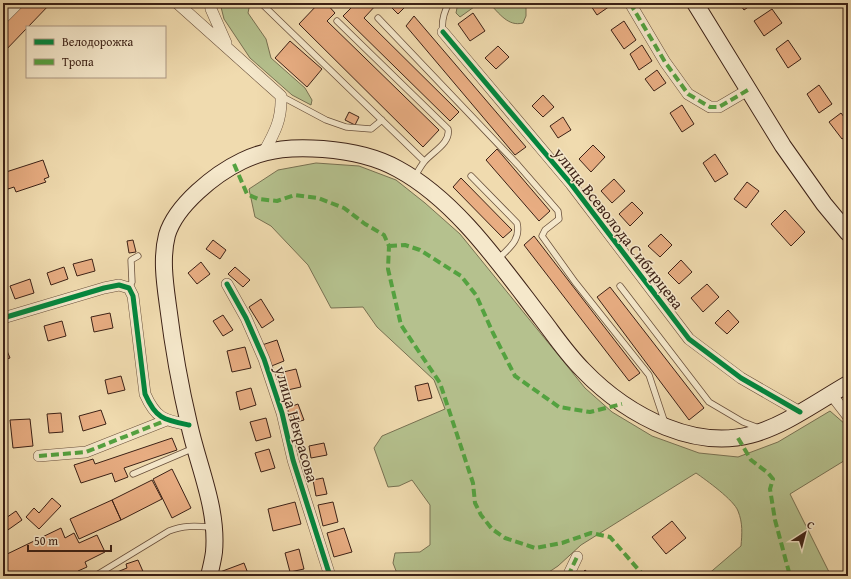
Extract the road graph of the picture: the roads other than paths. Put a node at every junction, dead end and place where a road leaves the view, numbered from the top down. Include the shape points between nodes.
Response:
1 (18, 3) edge
2 (177, 3) edge
3 (210, 3) edge
4 (261, 3) edge
5 (449, 3) edge
6 (630, 3) edge
7 (696, 3) edge
8 (3, 18) edge
9 (378, 18) dead end
10 (337, 21) dead end
11 (443, 32) joint
12 (229, 49) junction
13 (748, 90) junction
14 (281, 96) junction
15 (382, 120) junction
16 (264, 152) junction
17 (424, 161) junction
18 (471, 176) dead end
19 (414, 178) junction
20 (848, 233) edge
21 (138, 256) dead end
22 (497, 260) junction
23 (227, 284) dead end
24 (620, 286) dead end
25 (129, 288) junction
26 (3, 318) edge
27 (848, 384) edge
28 (831, 394) junction
29 (800, 412) junction
30 (848, 416) edge
31 (167, 420) junction
32 (189, 425) junction
33 (667, 427) junction
34 (765, 431) junction
35 (195, 448) junction
36 (39, 456) dead end
37 (133, 474) dead end
38 (214, 527) junction
39 (577, 557) dead end
40 (95, 576) edge
41 (209, 576) edge
42 (330, 576) edge
43 (568, 576) edge

1 - 8 street
2 - 12 street
3 - 12 street
4 - 15 lane
5 - 11 lane via 444,12
6 - 13 street via 665,62 688,94 710,107 719,107
7 - 13 main road
9 - 33 lane via 518,165 558,211 558,219 542,236 649,375
10 - 17 lane via 448,129 447,140
11 - 29 street, улица Всеволода Сибирцева via 571,184 689,339 741,378
12 - 14 street
13 - 20 main road via 802,175
14 - 15 lane via 346,128 371,129
14 - 16 street via 276,130
15 - 17 lane
16 - 19 main road via 280,148 336,150 378,160
16 - 32 main road via 234,164 198,192 183,207 167,235 164,256 166,294
17 - 19 lane
18 - 22 lane via 517,223 517,239
19 - 22 main road via 445,203
21 - 25 lane via 131,260 132,282
22 - 33 main road via 582,370 622,404
23 - 42 street, улица Некрасова via 264,359
24 - 34 lane via 709,402 743,422
25 - 26 street via 119,285 104,288
25 - 31 street via 133,296 145,394 151,407
27 - 28 main road
28 - 29 main road
28 - 30 street
29 - 34 main road
31 - 32 street
31 - 36 street via 86,452
32 - 35 main road
33 - 34 main road via 687,434 724,439
35 - 37 lane
35 - 38 main road via 210,498
38 - 40 lane via 178,527
38 - 41 main road via 214,552
39 - 43 street

